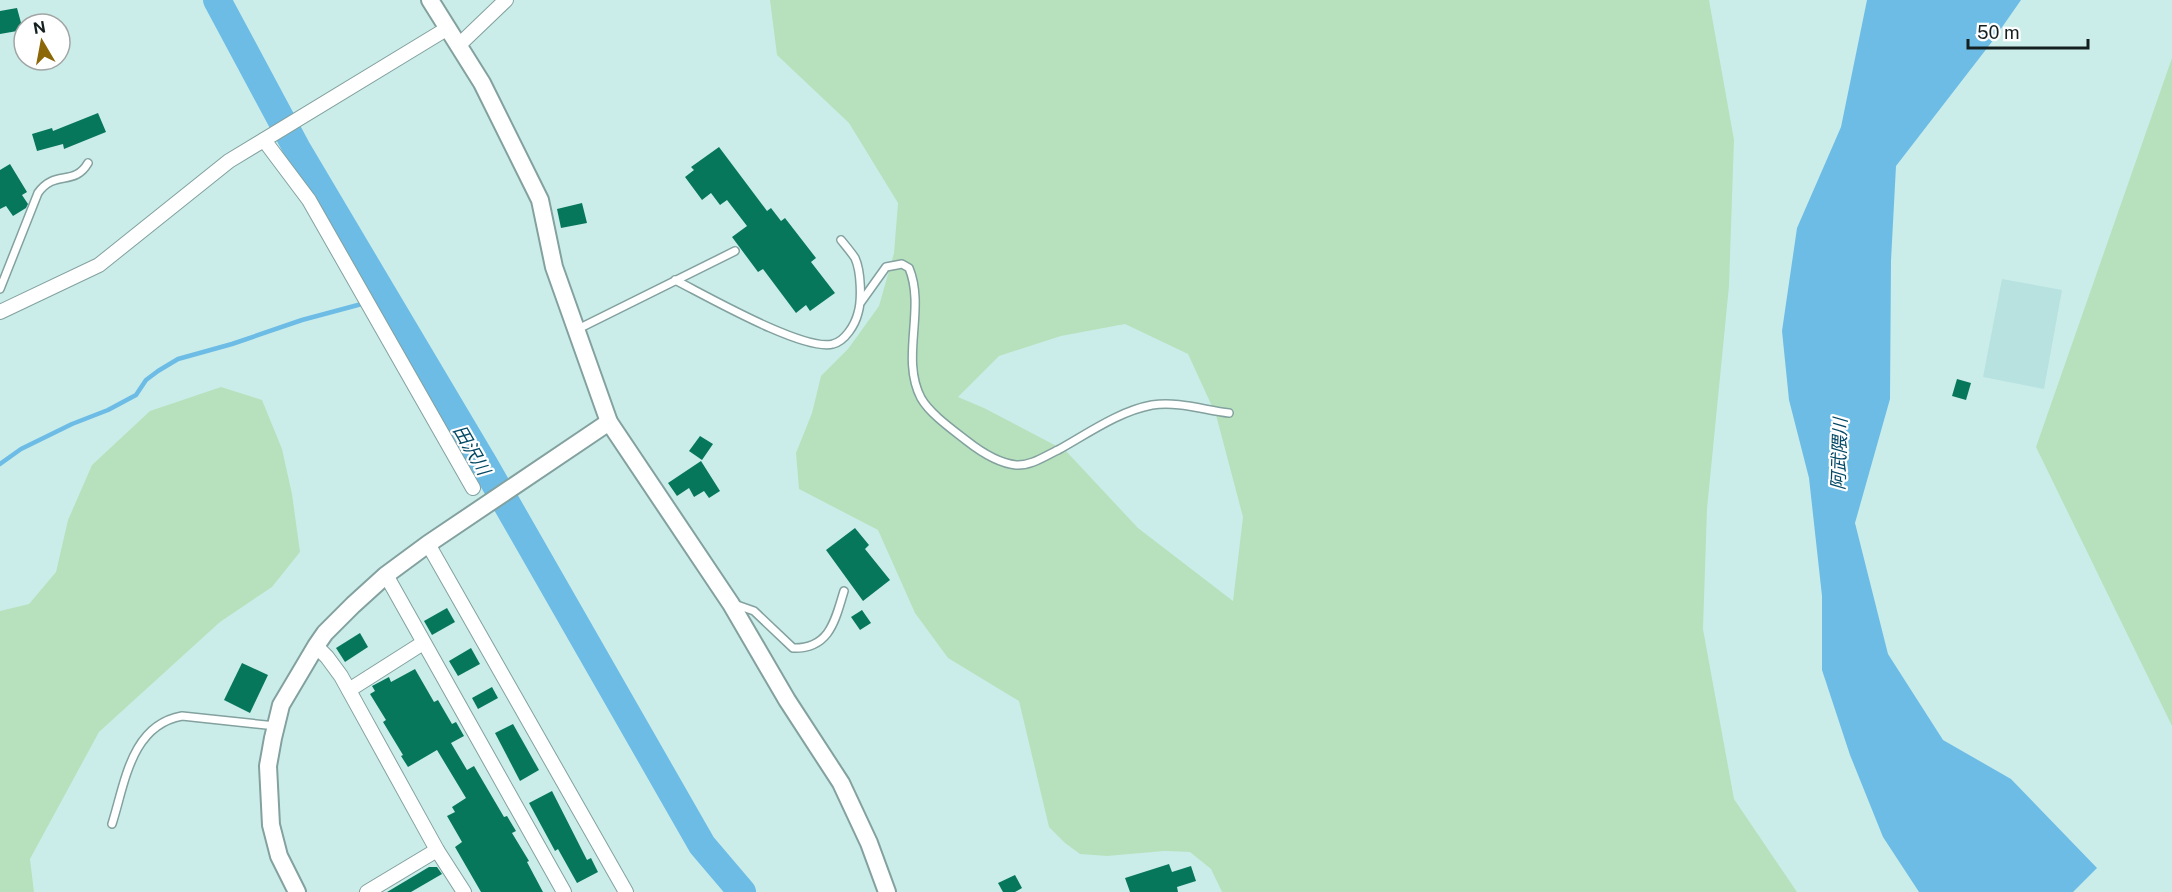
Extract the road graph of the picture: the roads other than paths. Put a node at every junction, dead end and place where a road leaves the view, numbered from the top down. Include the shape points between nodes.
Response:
1 (430, 0) edge
2 (506, 0) edge
3 (448, 28) junction
4 (459, 45) junction
5 (264, 140) junction
6 (88, 163) dead end
7 (841, 240) dead end
8 (735, 251) dead end
9 (675, 280) junction
10 (0, 289) edge
11 (861, 302) junction
12 (0, 312) edge
13 (576, 330) junction
14 (1229, 412) dead end
15 (609, 422) junction
16 (473, 488) dead end
17 (428, 544) junction
18 (386, 575) junction
19 (844, 591) dead end
20 (731, 604) junction
21 (423, 644) junction
22 (316, 646) junction
23 (349, 690) junction
24 (276, 726) junction
25 (112, 824) dead end
26 (437, 850) junction
27 (297, 892) edge
28 (367, 892) edge
29 (464, 892) edge
30 (564, 892) edge
31 (626, 892) edge
32 (887, 892) edge

1 - 3 street
2 - 4 street
3 - 4 street
3 - 5 street
4 - 13 street via 540,201 554,267
5 - 12 street via 229,161 99,265
5 - 16 street via 309,200
6 - 10 lane via 78,175 51,180 38,193
7 - 11 lane via 855,259
8 - 9 lane
9 - 11 lane via 765,326 811,343 839,342 853,325
9 - 13 lane
11 - 14 lane via 886,267 902,264 909,268 914,286 915,382 922,399 946,425 998,461 1017,465 1035,462 1123,414 1153,405 1189,405
13 - 15 street
15 - 17 street
15 - 20 street
17 - 18 street
17 - 31 street
18 - 21 street
18 - 22 street
19 - 20 lane via 833,627 806,648 793,648 754,611
20 - 32 street via 841,783
21 - 23 street
21 - 30 street
22 - 23 street
22 - 24 street via 282,705
23 - 26 street
24 - 25 lane via 182,716 167,719 150,731 136,749
24 - 27 street via 268,766 271,825 279,856
26 - 28 street
26 - 29 street

